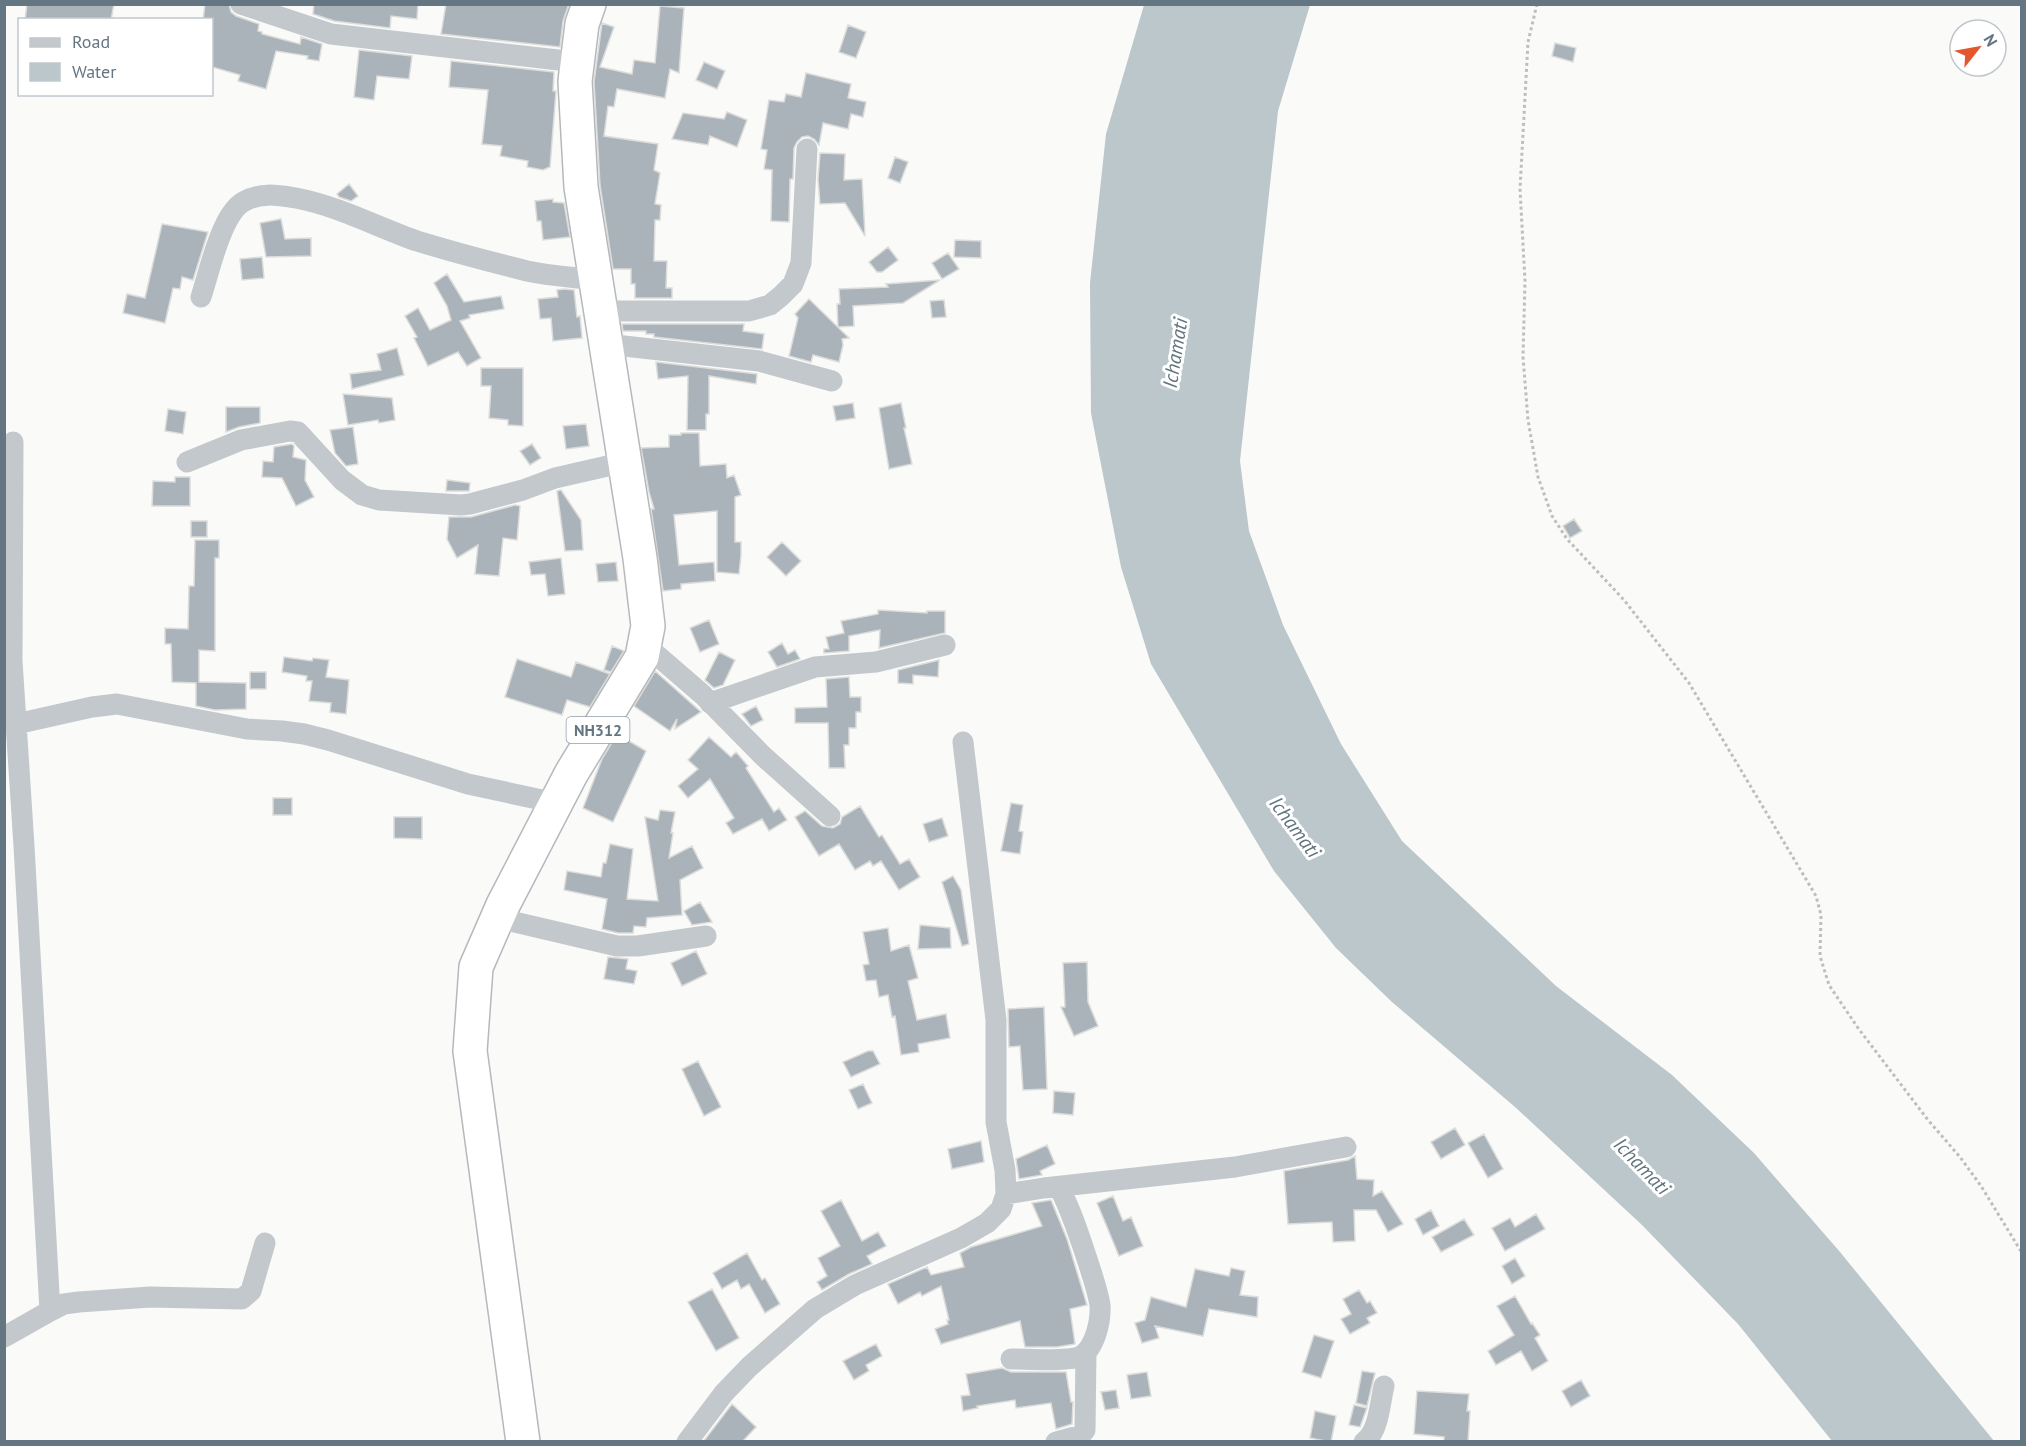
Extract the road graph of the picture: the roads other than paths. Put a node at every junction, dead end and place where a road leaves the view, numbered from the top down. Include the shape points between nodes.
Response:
1 (241, 4) edge
2 (590, 4) edge
3 (576, 62) junction
4 (807, 149) dead end
5 (598, 295) junction
6 (201, 297) dead end
7 (606, 344) junction
8 (832, 381) dead end
9 (14, 442) dead end
10 (187, 462) dead end
11 (625, 462) junction
12 (644, 644) junction
13 (945, 645) dead end
14 (710, 703) junction
15 (16, 724) junction
16 (963, 742) dead end
17 (556, 803) junction
18 (830, 816) dead end
19 (497, 918) junction
20 (706, 936) dead end
21 (1346, 1147) dead end
22 (1059, 1187) junction
23 (1006, 1194) junction
24 (265, 1243) dead end
25 (50, 1311) junction
26 (4, 1337) edge
27 (1086, 1352) junction
28 (1011, 1359) dead end
29 (1384, 1386) dead end
30 (523, 1442) edge
31 (687, 1442) edge
32 (1056, 1442) edge
33 (1364, 1442) edge

1 - 3 street via 331,34
2 - 3 highway, NH312 via 582,24
3 - 5 highway, NH312 via 581,187
4 - 5 street via 801,263 793,284 770,305 749,311
5 - 6 street via 529,271 418,241 331,208 298,199 256,195 230,214
5 - 7 highway, NH312
7 - 8 street via 759,361
7 - 11 highway, NH312
9 - 15 street via 12,661
10 - 11 street via 241,440 298,432 342,480 362,495 379,500 461,505
11 - 12 highway, NH312 via 648,626
12 - 14 street
12 - 17 highway, NH312 via 642,657
13 - 14 street via 876,662 815,667
14 - 18 street
15 - 17 street via 117,704 247,729 312,736 468,784
15 - 25 street
16 - 23 street via 996,1020 996,1122
17 - 19 highway, NH312
19 - 20 street via 617,946
19 - 30 highway, NH312 via 476,967 470,1051
21 - 22 street via 1235,1167
22 - 23 street
22 - 27 street via 1098,1294 1096,1329
23 - 31 street via 1001,1209 987,1223 855,1285 804,1317 724,1393
24 - 25 street via 251,1291 242,1299 103,1300 64,1304
25 - 26 street
27 - 28 street via 1072,1358
27 - 32 street via 1085,1430 1081,1435
29 - 33 street via 1374,1429

